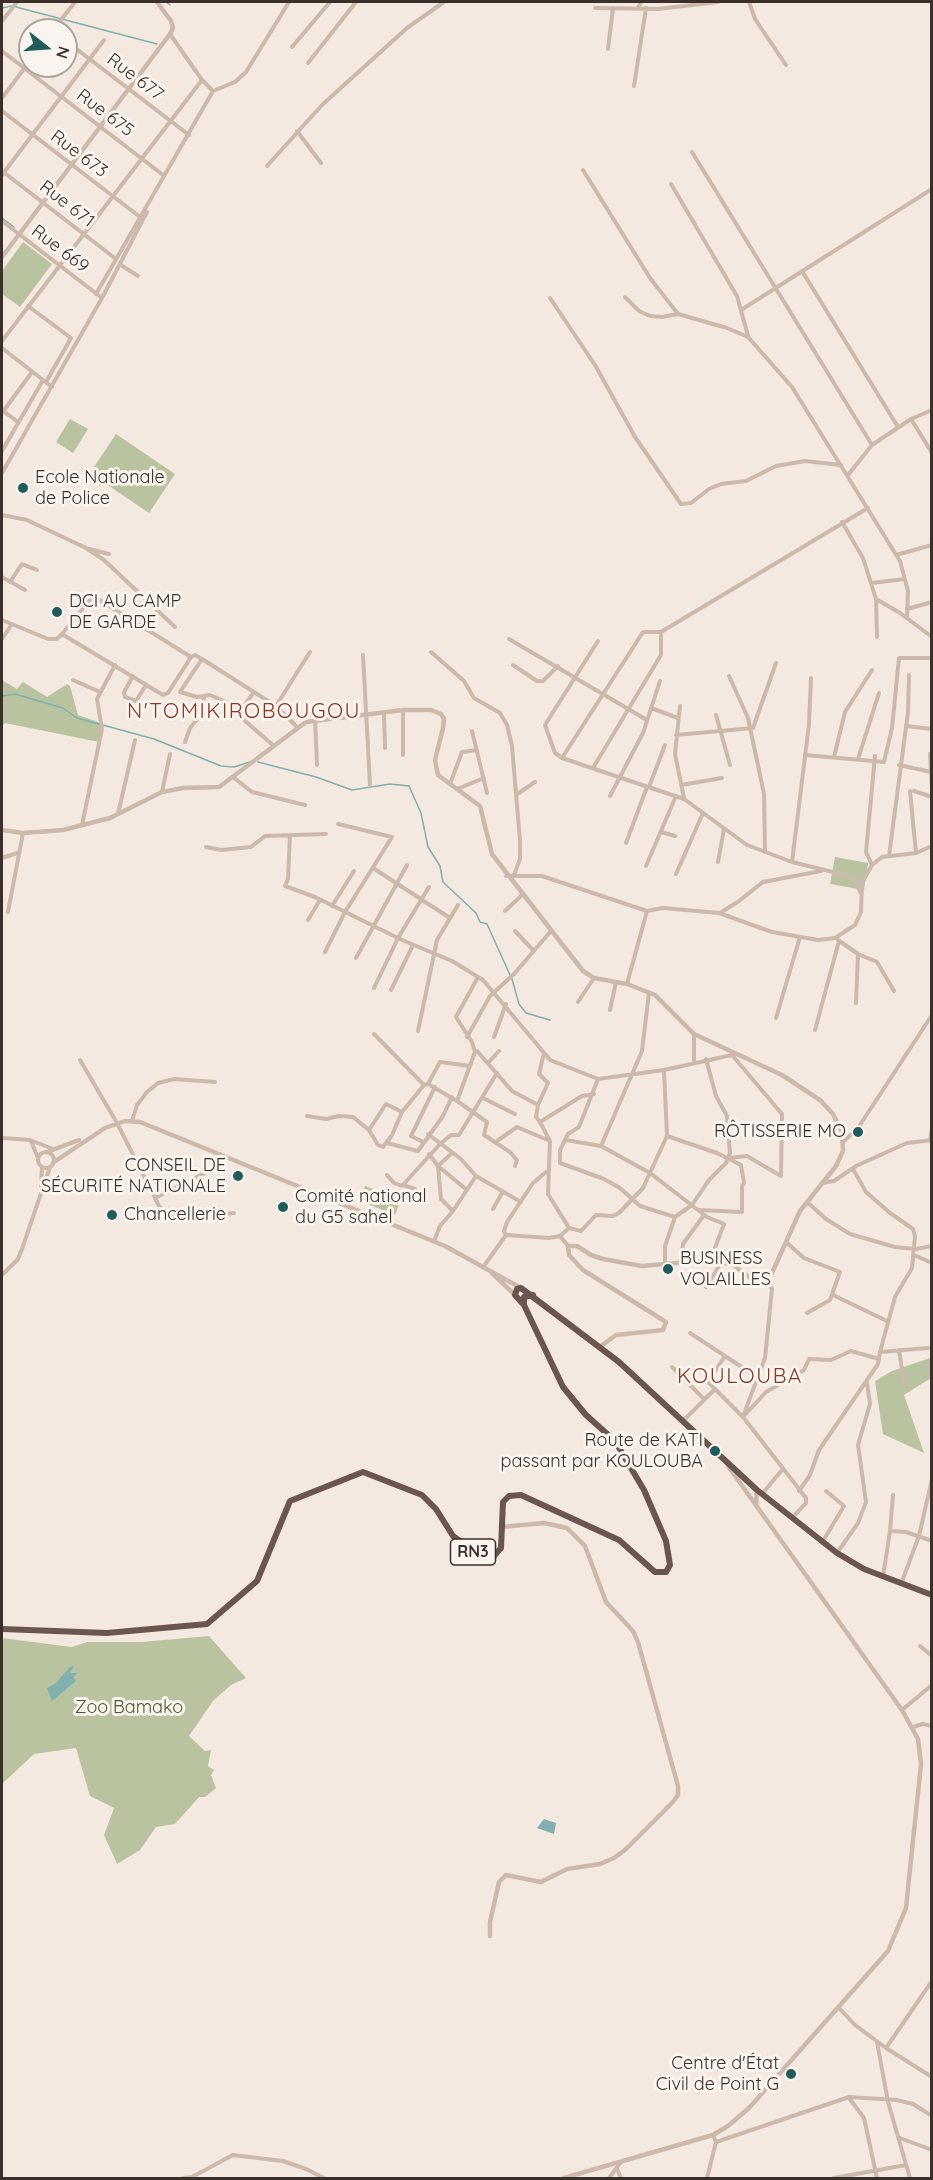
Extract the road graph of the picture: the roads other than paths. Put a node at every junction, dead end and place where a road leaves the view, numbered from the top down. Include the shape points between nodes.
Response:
1 (17, 2) edge
2 (75, 2) edge
3 (158, 2) edge
4 (290, 2) edge
5 (330, 2) edge
6 (356, 2) edge
7 (444, 2) edge
8 (641, 2) edge
9 (718, 2) edge
10 (749, 2) edge
11 (595, 8) dead end
12 (613, 8) junction
13 (638, 8) junction
14 (646, 9) junction
15 (63, 18) edge
16 (2, 21) edge
17 (170, 34) junction
18 (104, 40) dead end
19 (292, 47) dead end
20 (608, 49) dead end
21 (78, 50) edge
22 (2, 51) edge
23 (90, 59) junction
24 (308, 63) dead end
25 (18, 64) edge
26 (786, 65) dead end
27 (18, 77) edge
28 (36, 78) edge
29 (202, 80) junction
30 (634, 86) dead end
31 (129, 89) junction
32 (213, 91) junction
33 (61, 97) junction
34 (2, 98) edge
35 (2, 111) edge
36 (170, 121) junction
37 (100, 127) junction
38 (297, 131) junction
39 (32, 135) junction
40 (189, 135) junction
41 (692, 152) dead end
42 (141, 159) junction
43 (321, 163) dead end
44 (72, 165) junction
45 (267, 166) dead end
46 (583, 170) dead end
47 (2, 173) edge
48 (163, 175) junction
49 (671, 184) dead end
50 (932, 189) edge
51 (112, 196) junction
52 (43, 202) junction
53 (147, 212) dead end
54 (140, 218) junction
55 (2, 221) edge
56 (83, 234) junction
57 (19, 235) junction
58 (2, 257) edge
59 (116, 259) junction
60 (121, 265) junction
61 (59, 266) junction
62 (802, 271) junction
63 (138, 276) dead end
64 (774, 288) junction
65 (96, 294) junction
66 (625, 297) dead end
67 (102, 298) junction
68 (550, 298) dead end
69 (28, 306) junction
70 (741, 310) junction
71 (678, 315) junction
72 (748, 337) junction
73 (2, 341) edge
74 (2, 348) edge
75 (33, 372) junction
76 (45, 381) junction
77 (52, 387) junction
78 (932, 410) edge
79 (2, 411) edge
80 (911, 418) junction
81 (18, 422) junction
82 (898, 428) junction
83 (872, 445) junction
84 (2, 451) edge
85 (932, 453) edge
86 (841, 465) junction
87 (3, 466) edge
88 (2, 473) edge
89 (848, 475) junction
90 (868, 508) junction
91 (2, 515) edge
92 (842, 522) junction
93 (932, 546) edge
94 (86, 548) junction
95 (109, 554) dead end
96 (896, 555) junction
97 (37, 570) dead end
98 (2, 577) edge
99 (905, 579) junction
100 (10, 582) junction
101 (871, 583) junction
102 (25, 590) dead end
103 (876, 600) junction
104 (932, 602) edge
105 (907, 609) junction
106 (907, 618) junction
107 (2, 620) edge
108 (12, 624) junction
109 (175, 627) dead end
110 (661, 632) junction
111 (62, 634) junction
112 (877, 637) dead end
113 (932, 637) edge
114 (2, 639) edge
115 (509, 639) dead end
116 (598, 641) dead end
117 (310, 652) dead end
118 (431, 652) dead end
119 (363, 656) dead end
120 (191, 657) junction
121 (932, 658) edge
122 (202, 659) junction
123 (776, 663) dead end
124 (115, 665) junction
125 (513, 665) dead end
126 (558, 666) junction
127 (872, 670) dead end
128 (909, 675) dead end
129 (133, 676) junction
130 (729, 676) dead end
131 (576, 677) junction
132 (811, 678) dead end
133 (73, 680) dead end
134 (660, 681) dead end
135 (147, 684) junction
136 (100, 692) junction
137 (254, 692) junction
138 (602, 693) junction
139 (879, 693) dead end
140 (204, 697) junction
141 (276, 706) junction
142 (680, 706) dead end
143 (201, 707) junction
144 (651, 708) junction
145 (629, 709) junction
146 (240, 710) junction
147 (403, 710) junction
148 (384, 713) junction
149 (716, 715) dead end
150 (365, 716) junction
151 (678, 718) junction
152 (315, 719) junction
153 (647, 720) junction
154 (297, 727) junction
155 (892, 728) junction
156 (905, 728) junction
157 (750, 729) junction
158 (932, 729) edge
159 (472, 731) dead end
160 (721, 732) junction
161 (676, 735) junction
162 (135, 740) dead end
163 (185, 742) dead end
164 (665, 745) dead end
165 (274, 746) junction
166 (386, 748) dead end
167 (477, 750) junction
168 (170, 754) dead end
169 (930, 754) edge
170 (403, 755) dead end
171 (805, 755) junction
172 (834, 757) junction
173 (562, 758) junction
174 (858, 759) junction
175 (875, 759) junction
176 (317, 765) dead end
177 (730, 765) dead end
178 (899, 765) junction
179 (593, 768) junction
180 (931, 772) edge
181 (233, 777) junction
182 (620, 777) junction
183 (483, 778) junction
184 (722, 778) dead end
185 (535, 782) dead end
186 (450, 784) junction
187 (370, 785) dead end
188 (681, 785) junction
189 (648, 787) junction
190 (932, 788) edge
191 (457, 789) junction
192 (162, 792) junction
193 (487, 793) dead end
194 (515, 795) junction
195 (610, 796) dead end
196 (676, 796) junction
197 (932, 797) edge
198 (684, 799) junction
199 (305, 805) dead end
200 (703, 813) junction
201 (118, 814) junction
202 (338, 824) dead end
203 (82, 825) junction
204 (724, 829) junction
205 (2, 830) edge
206 (661, 832) junction
207 (23, 833) junction
208 (326, 834) dead end
209 (290, 835) junction
210 (675, 836) dead end
211 (626, 843) dead end
212 (932, 846) edge
213 (206, 848) dead end
214 (765, 852) junction
215 (17, 853) junction
216 (915, 854) junction
217 (889, 856) junction
218 (2, 858) edge
219 (718, 862) dead end
220 (792, 862) junction
221 (407, 865) dead end
222 (872, 865) junction
223 (646, 866) dead end
224 (373, 868) junction
225 (824, 870) junction
226 (354, 871) dead end
227 (676, 874) dead end
228 (514, 875) junction
229 (506, 876) junction
230 (398, 883) junction
231 (429, 887) dead end
232 (860, 893) junction
233 (522, 895) junction
234 (320, 900) junction
235 (421, 900) junction
236 (458, 905) dead end
237 (332, 906) junction
238 (647, 910) junction
239 (505, 911) dead end
240 (8, 912) dead end
241 (345, 912) junction
242 (719, 913) junction
243 (450, 918) junction
244 (308, 920) dead end
245 (371, 926) junction
246 (515, 931) dead end
247 (550, 931) junction
248 (800, 937) junction
249 (398, 938) junction
250 (837, 939) junction
251 (413, 945) junction
252 (533, 950) junction
253 (325, 952) dead end
254 (435, 953) junction
255 (858, 954) junction
256 (356, 958) dead end
257 (478, 977) junction
258 (594, 978) junction
259 (616, 982) junction
260 (627, 984) junction
261 (374, 988) dead end
262 (391, 990) dead end
263 (894, 991) dead end
264 (494, 992) junction
265 (649, 992) junction
266 (578, 1002) dead end
267 (856, 1003) dead end
268 (506, 1004) junction
269 (610, 1010) dead end
270 (932, 1015) edge
271 (776, 1018) dead end
272 (815, 1030) dead end
273 (418, 1032) dead end
274 (374, 1034) dead end
275 (694, 1034) junction
276 (466, 1037) junction
277 (494, 1037) dead end
278 (499, 1051) dead end
279 (475, 1052) junction
280 (544, 1052) junction
281 (706, 1059) junction
282 (80, 1060) dead end
283 (694, 1062) junction
284 (489, 1063) junction
285 (470, 1066) junction
286 (664, 1070) junction
287 (497, 1073) junction
288 (632, 1074) junction
289 (598, 1078) junction
290 (215, 1082) dead end
291 (426, 1085) junction
292 (435, 1087) junction
293 (594, 1094) junction
294 (452, 1097) junction
295 (483, 1098) junction
296 (457, 1101) junction
297 (538, 1106) junction
298 (402, 1112) junction
299 (474, 1112) junction
300 (515, 1113) dead end
301 (307, 1116) dead end
302 (132, 1121) junction
303 (540, 1122) junction
304 (117, 1123) junction
305 (932, 1128) edge
306 (369, 1130) junction
307 (428, 1134) junction
308 (90, 1136) junction
309 (667, 1136) junction
310 (2, 1138) edge
311 (30, 1140) junction
312 (566, 1140) junction
313 (931, 1140) edge
314 (497, 1141) junction
315 (550, 1141) junction
316 (844, 1141) junction
317 (423, 1142) junction
318 (387, 1143) junction
319 (440, 1144) junction
320 (601, 1146) junction
321 (55, 1150) junction
322 (47, 1152) junction
323 (452, 1153) junction
324 (429, 1154) junction
325 (38, 1158) junction
326 (729, 1158) junction
327 (54, 1162) junction
328 (438, 1166) junction
329 (515, 1166) dead end
330 (42, 1167) junction
331 (50, 1167) junction
332 (217, 1167) dead end
333 (853, 1168) junction
334 (547, 1172) junction
335 (650, 1173) junction
336 (387, 1175) dead end
337 (476, 1176) junction
338 (822, 1183) junction
339 (403, 1185) junction
340 (415, 1189) dead end
341 (467, 1190) junction
342 (41, 1191) junction
343 (502, 1193) junction
344 (155, 1198) junction
345 (630, 1199) junction
346 (521, 1202) junction
347 (807, 1202) junction
348 (692, 1205) junction
349 (493, 1209) dead end
350 (699, 1210) junction
351 (453, 1211) junction
352 (234, 1213) dead end
353 (704, 1215) junction
354 (675, 1217) junction
355 (569, 1228) junction
356 (506, 1235) junction
357 (560, 1236) junction
358 (434, 1241) junction
359 (786, 1242) junction
360 (568, 1246) junction
361 (932, 1246) edge
362 (916, 1249) junction
363 (914, 1255) junction
364 (710, 1261) junction
365 (680, 1262) junction
366 (722, 1262) junction
367 (665, 1263) junction
368 (932, 1263) edge
369 (486, 1268) junction
370 (2, 1275) edge
371 (767, 1280) junction
372 (706, 1287) dead end
373 (521, 1288) junction
374 (515, 1295) junction
375 (533, 1295) junction
376 (833, 1295) junction
377 (524, 1305) junction
378 (807, 1313) dead end
379 (888, 1321) junction
380 (690, 1333) dead end
381 (600, 1346) junction
382 (928, 1348) dead end
383 (899, 1350) junction
384 (880, 1352) junction
385 (725, 1356) junction
386 (879, 1359) junction
387 (672, 1367) dead end
388 (758, 1377) junction
389 (867, 1383) junction
390 (903, 1383) dead end
391 (715, 1389) junction
392 (703, 1398) junction
393 (743, 1417) junction
394 (683, 1421) junction
395 (724, 1461) junction
396 (783, 1470) junction
397 (932, 1479) edge
398 (799, 1491) junction
399 (826, 1491) dead end
400 (760, 1492) junction
401 (892, 1495) dead end
402 (760, 1513) junction
403 (792, 1519) junction
404 (501, 1527) junction
405 (890, 1531) junction
406 (919, 1536) junction
407 (822, 1541) junction
408 (932, 1541) edge
409 (837, 1553) junction
410 (883, 1577) junction
411 (901, 1584) junction
412 (932, 1595) edge
413 (2, 1629) edge
414 (920, 1646) dead end
415 (932, 1656) edge
416 (932, 1685) edge
417 (902, 1710) junction
418 (932, 1725) edge
419 (913, 1727) junction
420 (490, 1936) dead end
421 (932, 1981) edge
422 (839, 2008) junction
423 (877, 2042) junction
424 (886, 2048) junction
425 (932, 2077) edge
426 (849, 2097) junction
427 (888, 2102) junction
428 (932, 2116) edge
429 (713, 2135) junction
430 (900, 2138) junction
431 (717, 2142) junction
432 (932, 2150) edge
433 (622, 2161) junction
434 (906, 2165) junction
435 (616, 2168) junction
436 (875, 2169) junction
437 (844, 2177) edge
438 (183, 2178) edge
439 (324, 2178) edge
440 (564, 2178) edge
441 (609, 2178) edge
442 (621, 2178) edge
443 (707, 2178) edge
444 (834, 2178) edge
445 (877, 2178) edge
446 (909, 2178) edge

1 - 16 street
2 - 15 street
3 - 17 street via 171,21
4 - 32 street via 246,72 235,82
5 - 19 street
6 - 24 street
7 - 38 street via 408,28
8 - 13 street
9 - 14 street
10 - 26 street via 755,19
11 - 12 street
12 - 13 street
12 - 20 street
13 - 14 street
14 - 30 street
17 - 29 street
17 - 31 street
18 - 23 street
21 - 23 street, Rue 677
22 - 25 street, Rue 675
23 - 31 street, Rue 677
23 - 33 street
27 - 34 street
28 - 33 street, Rue 675
29 - 32 street
29 - 36 street
31 - 36 street, Rue 677
31 - 37 street
32 - 40 street
33 - 37 street, Rue 675
33 - 39 street
35 - 39 street, Rue 673
36 - 40 street, Rue 677
36 - 42 street
37 - 42 street, Rue 675
37 - 44 street
38 - 43 street
38 - 45 street
39 - 44 street, Rue 673
39 - 47 street
40 - 48 street
41 - 64 street
42 - 48 street, Rue 675
42 - 51 street
44 - 51 street, Rue 673
44 - 52 street
46 - 71 street via 650,278
47 - 52 street, Rue 671
48 - 54 street
49 - 70 street via 737,296
50 - 62 street
51 - 54 street, Rue 673
51 - 56 street
52 - 56 street, Rue 671
52 - 57 street
53 - 60 street
54 - 59 street
55 - 57 street, Rue 669
56 - 59 street, Rue 671
56 - 61 street
57 - 58 street
57 - 61 street, Rue 669
59 - 65 street
60 - 63 street
60 - 67 street
61 - 65 street, Rue 669
61 - 69 street
62 - 64 street
62 - 82 street
64 - 70 street
64 - 83 street
65 - 67 street, Rue 669
66 - 71 street via 650,316
67 - 77 street
68 - 86 street via 681,504 691,503 721,484 746,481 776,465 805,461
69 - 73 street
69 - 76 street via 71,338
70 - 72 street
71 - 72 street
72 - 86 street via 792,387
74 - 75 street
75 - 76 street
75 - 79 street
76 - 77 street
76 - 81 street
77 - 87 street
78 - 80 street
79 - 81 street
80 - 82 street
80 - 85 street
81 - 84 street
82 - 83 street
83 - 89 street
86 - 89 street
87 - 88 street
89 - 90 street
90 - 92 street
90 - 96 street
91 - 94 street via 27,520
92 - 101 street via 863,558
92 - 110 street
93 - 96 street
94 - 95 street
94 - 109 street
96 - 99 street
97 - 100 street via 22,564
98 - 100 street
99 - 101 street
99 - 105 street
100 - 102 street
101 - 103 street
103 - 106 street
103 - 112 street
104 - 105 street
105 - 106 street
106 - 113 street
107 - 108 street
108 - 111 street via 52,640
108 - 114 street
110 - 138 street via 643,632
110 - 145 street via 661,655
111 - 120 street via 93,596
111 - 124 street
115 - 126 street
116 - 131 street
117 - 141 street
118 - 194 street via 464,681 474,698 500,713 512,746
119 - 150 street
120 - 122 street
120 - 135 street via 166,695
121 - 155 street via 899,658
122 - 137 street
122 - 140 street via 180,692
123 - 157 street
124 - 129 street
124 - 136 street
125 - 126 street via 537,681 543,681
126 - 131 street
127 - 172 street via 845,712
128 - 156 street
129 - 135 street
129 - 135 street via 125,697 135,701
130 - 157 street
131 - 138 street
131 - 173 street via 545,725 555,753
132 - 171 street
133 - 136 street
134 - 144 street
136 - 203 street via 102,729
137 - 141 street
137 - 146 street
138 - 145 street
138 - 173 street
139 - 174 street
140 - 143 street
140 - 146 street via 217,698
141 - 154 street
142 - 151 street
143 - 146 street via 224,716
143 - 163 street
144 - 151 street
144 - 153 street
145 - 153 street
145 - 179 street
146 - 165 street
147 - 148 street
147 - 170 street
147 - 186 street via 441,714 444,719 435,760 438,775
148 - 150 street
148 - 166 street
149 - 160 street
150 - 152 street
150 - 187 street
151 - 161 street
152 - 154 street
152 - 176 street
153 - 182 street
154 - 165 street
155 - 156 street
155 - 175 street via 884,762
156 - 158 street
156 - 178 street
157 - 160 street
157 - 214 street via 764,794
159 - 167 street
160 - 161 street
160 - 177 street
161 - 188 street
162 - 201 street
164 - 189 street
165 - 181 street
167 - 183 street
167 - 186 street via 462,752
168 - 192 street
169 - 180 street
171 - 172 street
171 - 220 street
172 - 174 street
173 - 179 street
174 - 175 street
175 - 222 street via 866,852
178 - 180 street
178 - 217 street
179 - 182 street
180 - 190 street
181 - 192 street via 219,787
181 - 199 street via 252,792
182 - 189 street
182 - 195 street
183 - 191 street
183 - 193 street
184 - 188 street
185 - 194 street
186 - 191 street
188 - 198 street
189 - 196 street
189 - 211 street
191 - 229 street via 484,810 489,845
192 - 201 street
194 - 228 street via 520,859
196 - 198 street
196 - 206 street
197 - 216 street via 912,791
198 - 200 street
200 - 204 street
200 - 227 street
201 - 203 street
202 - 224 street via 392,837
203 - 207 street via 54,832
204 - 214 street
204 - 219 street
205 - 207 street
206 - 210 street
206 - 223 street
207 - 215 street
208 - 209 street
209 - 213 street via 265,836 251,847
209 - 234 street via 285,886
212 - 216 street
214 - 220 street
215 - 218 street
215 - 240 street
216 - 217 street
217 - 222 street
220 - 225 street
221 - 230 street
222 - 232 street
224 - 230 street
224 - 241 street
225 - 232 street via 855,879
225 - 242 street via 763,882
226 - 237 street
228 - 229 street
228 - 238 street via 542,876
229 - 233 street
230 - 235 street
230 - 245 street
231 - 235 street
232 - 250 street via 860,917
233 - 239 street
233 - 247 street
234 - 237 street
234 - 244 street
235 - 243 street
235 - 249 street
236 - 243 street
237 - 241 street
238 - 242 street
238 - 260 street
241 - 245 street
241 - 253 street
242 - 248 street via 772,932
243 - 254 street via 437,940
245 - 249 street
245 - 256 street
246 - 252 street
247 - 252 street
247 - 258 street via 583,971
248 - 250 street
248 - 271 street
249 - 251 street
249 - 261 street
250 - 255 street
250 - 272 street
251 - 254 street
251 - 262 street
252 - 264 street
254 - 257 street
254 - 273 street
255 - 263 street via 877,962
255 - 267 street
257 - 264 street
257 - 276 street via 456,1017
258 - 259 street
258 - 266 street
259 - 260 street
259 - 269 street
260 - 265 street
264 - 268 street
264 - 276 street
265 - 275 street
265 - 288 street via 642,1051
268 - 277 street
268 - 280 street
270 - 316 street via 858,1128
274 - 291 street
275 - 283 street
275 - 316 street via 782,1074 820,1100 832,1114
276 - 279 street
278 - 284 street
279 - 284 street
279 - 285 street
280 - 289 street via 550,1060
280 - 297 street via 539,1074 548,1083
281 - 283 street
281 - 326 street via 726,1116 731,1140
281 - 326 street via 732,1056 782,1114 781,1176 747,1156
282 - 304 street
283 - 286 street
284 - 287 street
285 - 291 street via 440,1062
285 - 296 street
286 - 288 street
286 - 309 street
287 - 295 street
287 - 297 street via 512,1091
288 - 289 street
288 - 320 street
289 - 293 street
290 - 302 street via 174,1079 158,1083 137,1105
291 - 292 street
291 - 298 street
292 - 294 street
292 - 317 street via 411,1136
293 - 303 street via 582,1096
293 - 312 street via 579,1127
294 - 296 street
294 - 307 street
295 - 299 street
295 - 300 street
296 - 299 street
297 - 303 street via 536,1117
298 - 306 street via 386,1104
298 - 318 street
299 - 314 street via 487,1122 484,1135
299 - 319 street via 459,1135
301 - 306 street via 326,1119 347,1115
302 - 304 street
302 - 358 street
303 - 315 street
304 - 308 street
304 - 344 street
305 - 313 street
306 - 318 street via 378,1145 383,1147
307 - 317 street
307 - 319 street
308 - 321 street
308 - 327 street
309 - 326 street
309 - 335 street
310 - 311 street
311 - 321 street
311 - 325 street
312 - 320 street
312 - 345 street via 560,1150 560,1163 604,1179 621,1188
313 - 333 street via 908,1143
314 - 315 street via 517,1126
314 - 329 street via 516,1158
315 - 334 street
316 - 338 street via 836,1166
317 - 318 street via 413,1152
319 - 323 street
319 - 324 street
320 - 335 street
321 - 322 street
322 - 325 street
322 - 327 street via 54,1156
323 - 328 street
323 - 337 street
324 - 328 street
324 - 339 street
325 - 330 street
326 - 348 street
326 - 350 street via 741,1165 742,1212
327 - 331 street
328 - 341 street
328 - 351 street via 441,1198
330 - 331 street
330 - 342 street
331 - 342 street
332 - 344 street
333 - 338 street via 834,1181
333 - 362 street via 872,1198 914,1229
334 - 346 street
334 - 355 street via 548,1194
335 - 345 street via 643,1188
335 - 348 street
336 - 339 street via 394,1183
337 - 341 street
337 - 343 street
338 - 347 street
339 - 340 street
341 - 351 street
342 - 370 street via 18,1259
343 - 346 street
343 - 349 street
344 - 352 street via 171,1218
345 - 354 street via 653,1212
345 - 355 street via 613,1216 596,1215 581,1231
346 - 356 street via 507,1222
347 - 359 street
347 - 362 street via 850,1234
348 - 350 street
348 - 354 street
350 - 353 street
351 - 358 street
353 - 364 street via 724,1224
353 - 365 street via 683,1244
354 - 367 street via 665,1246
355 - 357 street
356 - 357 street
356 - 369 street
357 - 360 street
358 - 369 street
359 - 371 street
359 - 376 street via 804,1258 840,1272
360 - 367 street via 621,1263
360 - 381 street via 569,1256 583,1269 666,1322 663,1330 616,1335
361 - 362 street
362 - 363 street
363 - 368 street
363 - 379 street
364 - 365 street
364 - 366 street
365 - 367 street
366 - 371 street via 740,1268 757,1283
366 - 372 street
369 - 373 street
369 - 374 street
371 - 388 street via 772,1289 770,1312 765,1358
373 - 374 highway
373 - 375 highway
374 - 377 highway, RN3
375 - 377 highway via 524,1297
375 - 381 highway
376 - 378 street via 825,1305
376 - 379 street
377 - 404 highway, RN3 via 563,1387 615,1441 632,1468 662,1530 670,1565 666,1572 655,1572 619,1540 521,1495 509,1496 503,1502
379 - 384 street
380 - 385 street
381 - 394 highway
382 - 383 street
383 - 384 street
383 - 390 street
384 - 386 street
385 - 388 street
385 - 391 street via 709,1379
386 - 389 street
386 - 393 street via 851,1351 831,1360 809,1359 804,1370 766,1392
387 - 392 street
388 - 393 street
389 - 398 street via 819,1450
389 - 409 street via 870,1404 858,1445 866,1502 858,1523
391 - 392 street
391 - 393 street
392 - 394 street
393 - 396 street
394 - 395 highway
395 - 400 highway
395 - 402 street
396 - 398 street
396 - 400 street
397 - 406 street
398 - 403 street via 807,1500
399 - 407 street via 844,1506
400 - 402 street via 755,1500
400 - 403 highway
401 - 405 street
402 - 417 street
403 - 407 highway
404 - 413 highway, RN3 via 498,1552 493,1557 482,1557 453,1536 422,1495 377,1475 359,1473 290,1501 257,1581 207,1624 107,1633
404 - 420 street via 544,1523 567,1528 585,1546 606,1602 638,1642 678,1795 625,1850 600,1864 567,1869 541,1882 506,1875 499,1882
405 - 406 street
405 - 410 street
406 - 408 street
406 - 411 street
407 - 409 highway
409 - 410 highway
410 - 411 highway
411 - 412 highway
414 - 415 street
416 - 417 street
417 - 419 street
418 - 419 street
419 - 422 street via 921,1764 906,1908 888,1950
421 - 424 street
422 - 423 street
422 - 429 street via 749,2108
423 - 424 street
423 - 427 street
424 - 425 street
426 - 427 street
426 - 431 street
426 - 436 street via 864,2118
427 - 428 street via 913,2104
427 - 430 street
429 - 431 street
429 - 433 street
430 - 432 street
430 - 434 street
431 - 443 street
433 - 435 street
433 - 440 street
434 - 436 street
434 - 446 street
435 - 441 street
435 - 442 street
436 - 437 street
436 - 445 street
437 - 444 street
438 - 439 street via 233,2155 283,2161

